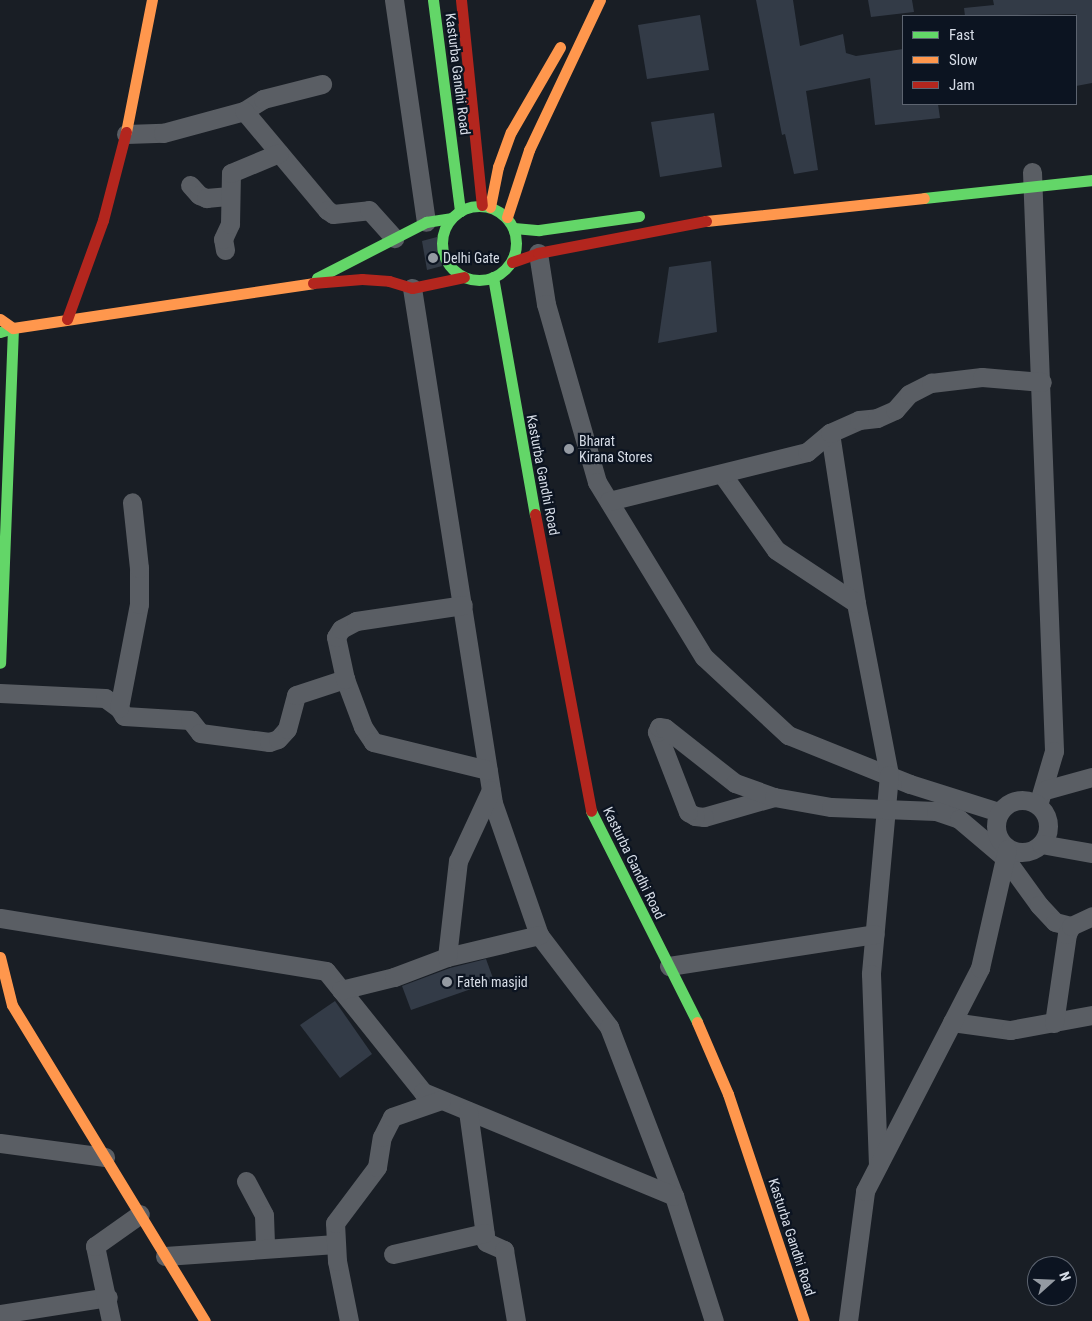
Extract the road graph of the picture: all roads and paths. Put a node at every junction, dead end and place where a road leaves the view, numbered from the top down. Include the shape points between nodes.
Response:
1 (152, 0) edge
2 (394, 0) edge
3 (433, 0) edge
4 (461, 0) edge
5 (600, 0) edge
6 (565, 35) dead end
7 (322, 84) dead end
8 (244, 111) junction
9 (126, 134) junction
10 (279, 153) junction
11 (1032, 176) junction
12 (1092, 180) edge
13 (190, 185) dead end
14 (230, 196) junction
15 (486, 206) junction
16 (456, 214) junction
17 (656, 214) dead end
18 (507, 217) junction
19 (426, 222) junction
20 (514, 228) junction
21 (394, 238) junction
22 (225, 250) dead end
23 (538, 253) junction
24 (512, 262) junction
25 (494, 277) junction
26 (471, 282) junction
27 (306, 284) junction
28 (412, 288) junction
29 (0, 319) edge
30 (67, 319) junction
31 (13, 328) junction
32 (0, 332) edge
33 (1042, 382) junction
34 (6, 384) edge
35 (830, 433) junction
36 (722, 474) junction
37 (609, 501) junction
38 (132, 502) dead end
39 (856, 603) junction
40 (463, 605) junction
41 (0, 663) edge
42 (345, 679) junction
43 (0, 693) edge
44 (119, 708) junction
45 (488, 770) junction
46 (889, 775) junction
47 (1092, 777) edge
48 (491, 790) junction
49 (774, 797) junction
50 (1042, 798) junction
51 (886, 811) junction
52 (999, 812) junction
53 (1041, 844) junction
54 (1006, 853) junction
55 (1092, 853) edge
56 (1092, 916) edge
57 (0, 918) edge
58 (1071, 926) junction
59 (875, 934) junction
60 (539, 935) junction
61 (0, 957) edge
62 (447, 957) junction
63 (669, 966) junction
64 (341, 990) junction
65 (1092, 1015) edge
66 (952, 1022) junction
67 (1054, 1023) junction
68 (441, 1100) junction
69 (468, 1111) junction
70 (0, 1143) edge
71 (105, 1157) junction
72 (878, 1165) junction
73 (246, 1182) dead end
74 (674, 1196) junction
75 (140, 1214) junction
76 (485, 1233) junction
77 (336, 1244) junction
78 (265, 1248) junction
79 (393, 1254) dead end
80 (165, 1256) junction
81 (108, 1297) junction
82 (0, 1314) edge
83 (111, 1321) edge
84 (205, 1321) edge
85 (349, 1321) edge
86 (516, 1321) edge
87 (714, 1321) edge
88 (804, 1321) edge
89 (848, 1321) edge

1 - 9 main road
2 - 19 street
3 - 16 main road, Kasturba Gandhi Road
4 - 15 main road, Kasturba Gandhi Road
5 - 18 main road via 529,150
6 - 15 main road via 550,68 511,132
7 - 8 street via 263,99
8 - 9 street via 163,133
8 - 10 street
9 - 30 main road via 103,220
10 - 14 street via 234,170 230,176
10 - 21 street via 327,210 333,214 368,210
11 - 12 main road
11 - 23 main road via 717,219
11 - 33 street
13 - 14 street via 206,198
14 - 22 street via 230,224 223,239
15 - 16 main road
15 - 18 main road
16 - 19 main road
16 - 26 main road via 444,233 443,251 447,261
17 - 20 main road via 539,230
18 - 20 main road
19 - 21 main road
20 - 24 main road via 517,239
21 - 27 main road
23 - 24 main road
23 - 37 street via 546,304 597,482
24 - 25 main road
25 - 26 main road
25 - 63 main road, Kasturba Gandhi Road via 497,312 592,815
26 - 28 main road
27 - 28 main road via 362,279 389,281
27 - 30 main road
28 - 40 street
29 - 31 main road
30 - 31 main road
31 - 32 main road
31 - 34 main road
33 - 35 street via 982,377 931,383 909,394 895,410 877,418 859,420
33 - 50 street via 1054,751
34 - 41 main road
35 - 36 street via 807,452
35 - 39 street
36 - 37 street
36 - 39 street via 776,550
37 - 46 street via 704,657 788,735
38 - 44 street via 139,604
39 - 46 street
40 - 42 street via 356,621 341,628 336,637
40 - 45 street
42 - 44 street via 296,696 286,729 278,739 269,742 200,733 190,720 124,716
42 - 45 street via 363,727 373,742
43 - 44 street via 105,698
45 - 48 street
46 - 51 street
46 - 52 street
47 - 50 street
48 - 60 street
48 - 62 street via 458,861
49 - 49 street via 735,783 665,728 659,727 657,732 688,812 704,817
49 - 51 street
50 - 52 street via 1012,801
50 - 53 street via 1048,829
51 - 54 street via 936,811 959,819
51 - 59 street
52 - 54 street via 995,828
53 - 54 street via 1025,852
53 - 55 street
54 - 58 street via 1044,911 1055,922
54 - 66 street via 980,968
56 - 58 street
57 - 64 street via 326,971
58 - 67 street via 1064,946
59 - 63 street
59 - 72 street via 872,974
60 - 62 street
60 - 74 street via 609,1027
61 - 71 main road via 12,1005
62 - 64 street via 394,977
63 - 88 main road, Kasturba Gandhi Road via 689,1003 728,1094
64 - 68 street via 423,1092
65 - 67 street
66 - 67 street via 1010,1030
66 - 72 street
68 - 69 street
68 - 77 street via 392,1117 382,1138 377,1167 335,1223
69 - 74 street
69 - 76 street
70 - 71 street
71 - 75 main road
72 - 89 street via 865,1191
73 - 78 street via 264,1215
74 - 87 street
75 - 80 main road
75 - 81 street via 95,1246
76 - 79 street
76 - 86 street via 486,1242 504,1250
77 - 78 street
77 - 85 street
78 - 80 street
80 - 84 main road
81 - 82 street
81 - 83 street

